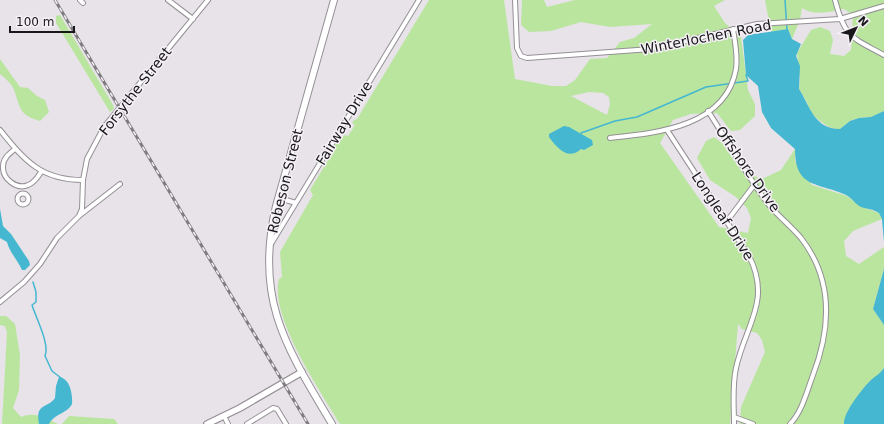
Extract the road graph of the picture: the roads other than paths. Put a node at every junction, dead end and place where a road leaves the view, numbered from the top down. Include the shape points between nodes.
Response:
1 (168, 0) edge
2 (208, 0) edge
3 (334, 0) edge
4 (419, 0) edge
5 (515, 0) edge
6 (835, 0) edge
7 (884, 6) edge
8 (192, 19) junction
9 (840, 19) junction
10 (733, 29) junction
11 (884, 55) edge
12 (708, 111) junction
13 (0, 130) edge
14 (667, 130) junction
15 (610, 138) dead end
16 (15, 148) junction
17 (41, 172) junction
18 (83, 180) junction
19 (120, 184) dead end
20 (755, 184) junction
21 (22, 186) junction
22 (23, 193) dead end
23 (279, 198) junction
24 (296, 203) junction
25 (79, 216) junction
26 (726, 221) junction
27 (270, 246) junction
28 (0, 302) edge
29 (302, 372) junction
30 (224, 416) junction
31 (734, 417) junction
32 (207, 424) edge
33 (228, 424) edge
34 (248, 424) edge
35 (286, 424) edge
36 (332, 424) edge
37 (734, 424) edge
38 (753, 424) edge
39 (790, 424) edge

1 - 8 street
2 - 8 street, Forsythe Street
3 - 23 main road, Robeson Street
4 - 24 street, Fairway Drive
5 - 10 street, Winterlochen Road via 517,48 519,54 527,58 651,48
6 - 9 street
7 - 9 street, Winterlochen Road
8 - 18 street, Forsythe Street via 104,127 87,159
9 - 10 street, Winterlochen Road via 757,24
9 - 11 street via 851,36
10 - 12 street via 736,54 734,77 725,96
12 - 14 street
12 - 20 street, Offshore Drive
13 - 16 street
14 - 15 street
14 - 26 street, Longleaf Drive
16 - 17 street
16 - 21 street via 4,160 3,167 9,181
17 - 18 street via 60,179
17 - 21 street via 30,185
18 - 25 street, Forsythe Street via 82,209
19 - 25 street
20 - 26 street
20 - 39 street, Offshore Drive via 774,211 808,247 819,270 826,294 827,319 820,354 798,413
21 - 22 street
23 - 24 street
23 - 27 main road, Robeson Street
24 - 27 street, Fairway Drive
25 - 28 street via 57,238 24,282
26 - 31 street, Longleaf Drive via 753,264 759,289 757,309 736,368
27 - 29 main road, Robeson Street via 270,280 275,309 284,338
29 - 30 main road
29 - 36 main road, Robeson Street
30 - 32 main road
30 - 33 street
31 - 37 street, Longleaf Drive
31 - 38 street
34 - 35 street via 273,408 277,409

